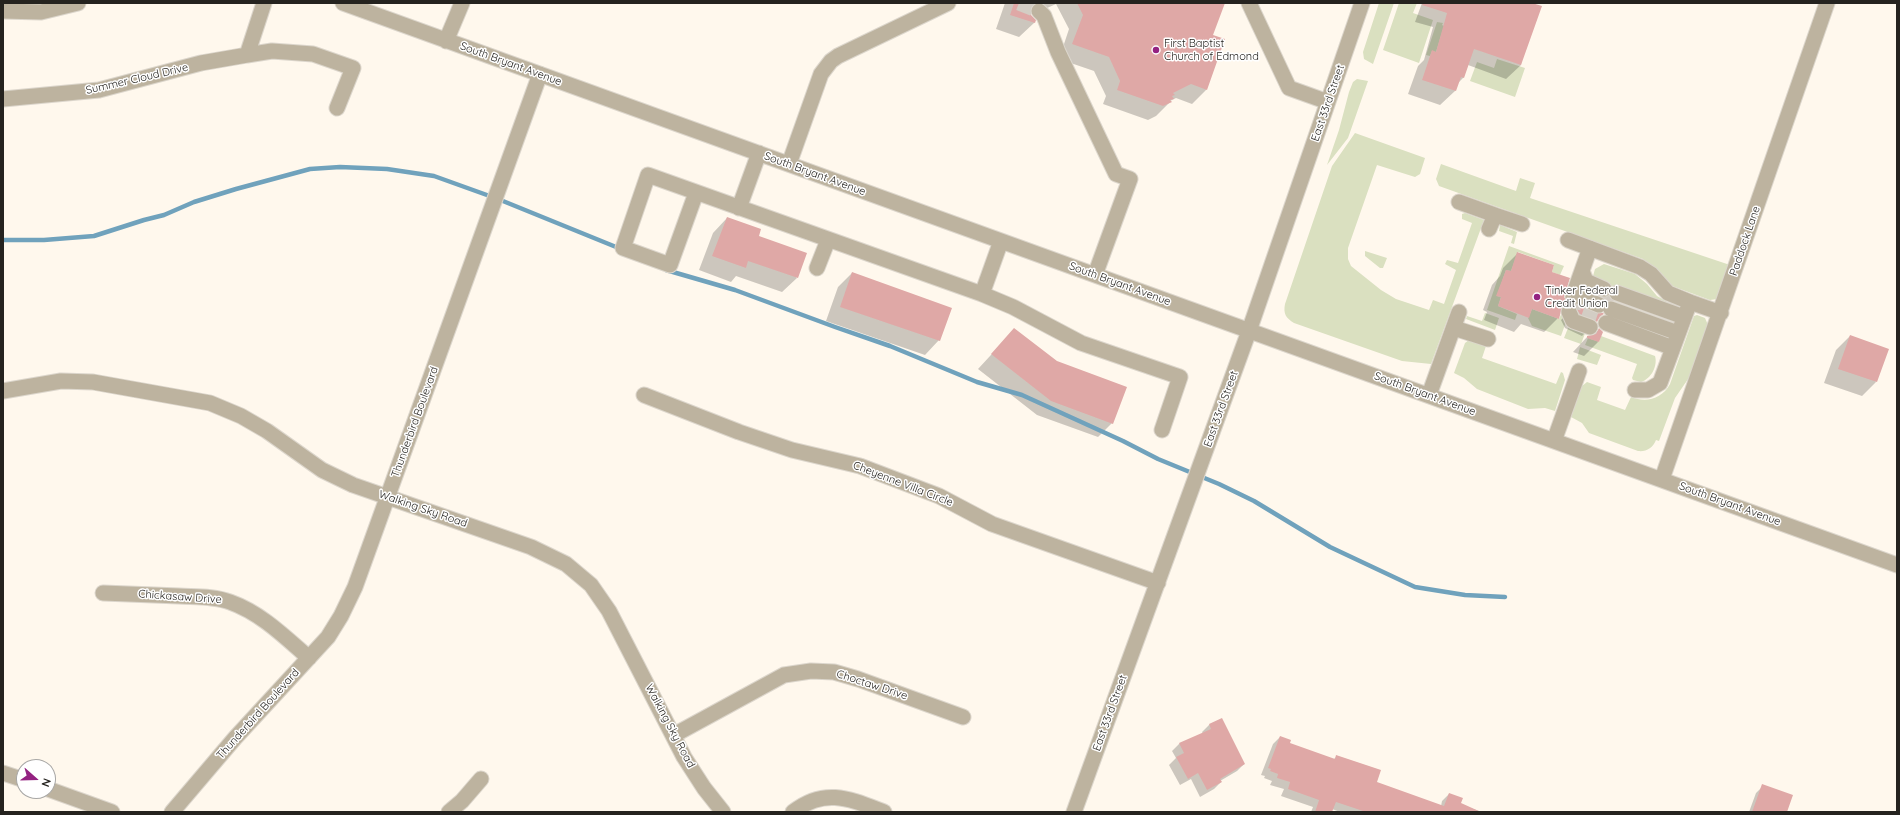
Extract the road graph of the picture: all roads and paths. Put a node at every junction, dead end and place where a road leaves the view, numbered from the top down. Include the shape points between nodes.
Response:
1 (78, 3) edge
2 (264, 3) edge
3 (343, 3) edge
4 (462, 3) edge
5 (948, 3) edge
6 (1249, 3) edge
7 (1362, 3) edge
8 (1827, 3) edge
9 (1039, 10) tunnel mouth
10 (3, 11) edge
11 (446, 41) junction
12 (246, 55) junction
13 (540, 74) junction
14 (3, 99) edge
15 (1328, 102) junction
16 (337, 108) dead end
17 (759, 154) junction
18 (789, 164) junction
19 (696, 193) junction
20 (1459, 202) dead end
21 (739, 208) junction
22 (1495, 214) junction
23 (1522, 224) dead end
24 (1489, 229) dead end
25 (828, 240) junction
26 (1568, 240) dead end
27 (1001, 241) junction
28 (1590, 248) junction
29 (817, 268) dead end
30 (1582, 271) junction
31 (1095, 275) junction
32 (982, 294) junction
33 (1575, 297) tunnel mouth
34 (1690, 302) junction
35 (1605, 309) junction
36 (1459, 312) dead end
37 (1569, 312) dead end
38 (1721, 313) junction
39 (1454, 328) junction
40 (1249, 331) junction
41 (1677, 337) junction
42 (1488, 339) dead end
43 (1579, 371) dead end
44 (1635, 390) dead end
45 (3, 391) edge
46 (644, 395) dead end
47 (1429, 395) junction
48 (1162, 430) dead end
49 (1554, 441) junction
50 (1662, 480) junction
51 (388, 497) junction
52 (1897, 565) edge
53 (1158, 583) junction
54 (103, 593) dead end
55 (309, 658) junction
56 (963, 717) dead end
57 (674, 735) junction
58 (3, 773) edge
59 (16, 777) edge
60 (480, 779) dead end
61 (56, 792) edge
62 (112, 812) edge
63 (172, 812) edge
64 (449, 812) edge
65 (723, 812) edge
66 (793, 812) edge
67 (884, 812) edge
68 (1074, 812) edge

1 - 10 street via 41,12
2 - 12 street
3 - 11 street, South Bryant Avenue
4 - 11 street
5 - 18 street via 831,61 821,74
6 - 15 street via 1289,88
7 - 15 street, East 33rd Street
8 - 38 street, Paddock Lane
9 - 31 street via 1116,174 1130,179
11 - 13 street, South Bryant Avenue
12 - 14 street, Summer Cloud Drive via 201,63 99,90
12 - 16 street, Summer Cloud Drive via 272,52 314,54 353,68
13 - 17 street, South Bryant Avenue
13 - 51 street, Thunderbird Boulevard
15 - 40 street, East 33rd Street
17 - 18 street, South Bryant Avenue
17 - 21 street
18 - 27 street, South Bryant Avenue
19 - 19 street via 648,175 623,248 670,265
19 - 21 street
20 - 22 street
21 - 25 street
22 - 23 street
22 - 24 street
25 - 29 street
25 - 32 street
26 - 28 street
27 - 31 street, South Bryant Avenue
27 - 32 street
28 - 30 street
28 - 34 street via 1640,267 1651,274 1668,293
30 - 33 street
30 - 35 street
31 - 40 street, South Bryant Avenue
32 - 48 street via 1013,307 1081,343 1180,377
34 - 38 street
34 - 41 street
35 - 37 street via 1573,321
35 - 41 street
35 - 41 street
36 - 39 street
38 - 50 street, Paddock Lane
39 - 42 street
39 - 47 street
40 - 47 street, South Bryant Avenue
40 - 53 street, East 33rd Street
41 - 44 street via 1660,383 1648,390
43 - 49 street
45 - 51 street, Walking Sky Road via 61,381 93,382 210,403 267,431 322,470 352,485
46 - 53 street, Cheyenne Villa Circle via 792,450 860,466 939,496 992,524
47 - 49 street, South Bryant Avenue
49 - 50 street, South Bryant Avenue
50 - 52 street, South Bryant Avenue
51 - 55 street, Thunderbird Boulevard via 355,587 341,616 328,637
51 - 57 street, Walking Sky Road via 531,547 566,564 591,585 609,611
53 - 68 street, East 33rd Street
54 - 55 street, Chickasaw Drive via 209,598 229,602 263,620
55 - 63 street, Thunderbird Boulevard via 235,738
56 - 57 street, Choctaw Drive via 858,679 834,672 811,671 784,675
57 - 65 street, Walking Sky Road via 684,757
58 - 59 street
60 - 64 street
61 - 62 street
66 - 67 street via 810,801 822,797 837,797

